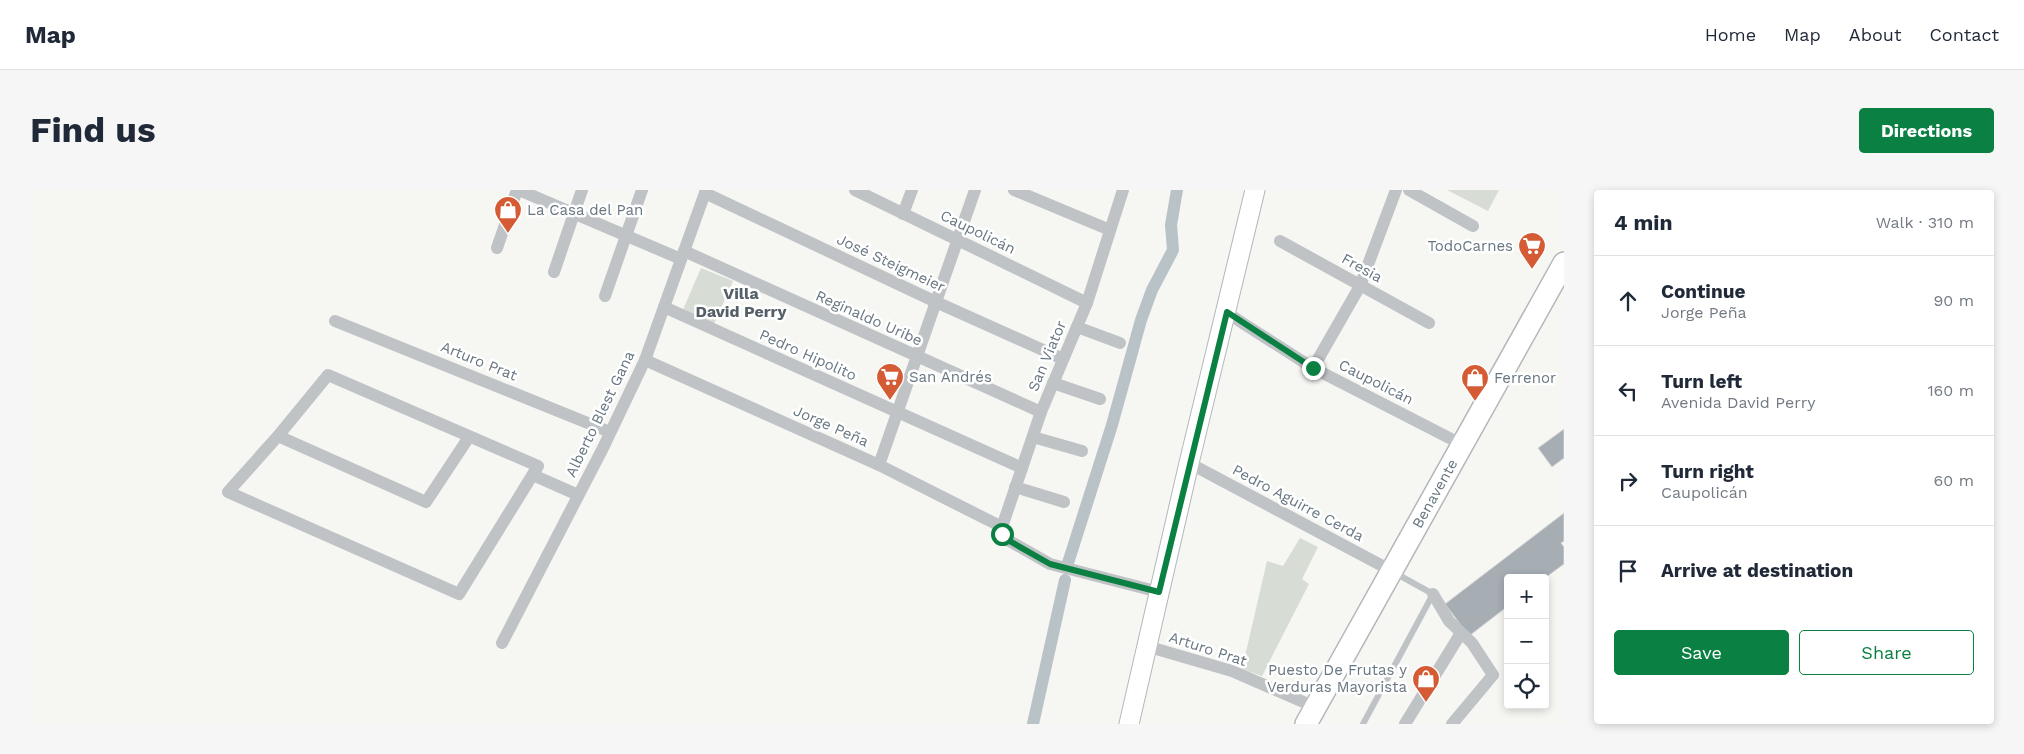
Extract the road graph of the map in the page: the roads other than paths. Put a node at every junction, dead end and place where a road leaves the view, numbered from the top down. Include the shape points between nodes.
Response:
1 (518, 190) edge
2 (582, 190) edge
3 (642, 190) edge
4 (854, 190) edge
5 (912, 190) edge
6 (975, 190) edge
7 (1014, 190) edge
8 (1123, 190) edge
9 (1255, 190) edge
10 (1396, 190) edge
11 (1409, 190) edge
12 (706, 191) edge
13 (574, 214) junction
14 (903, 214) junction
15 (1473, 226) dead end
16 (1110, 230) junction
17 (626, 236) junction
18 (958, 240) junction
19 (1280, 241) dead end
20 (497, 248) dead end
21 (682, 255) junction
22 (1564, 263) edge
23 (554, 272) dead end
24 (1360, 286) junction
25 (605, 296) dead end
26 (936, 302) junction
27 (1087, 303) junction
28 (664, 307) junction
29 (1227, 312) junction
30 (335, 320) dead end
31 (1428, 324) dead end
32 (1077, 327) junction
33 (1120, 343) dead end
34 (917, 357) junction
35 (1063, 359) junction
36 (645, 360) junction
37 (1313, 368) junction
38 (1053, 383) junction
39 (1100, 399) dead end
40 (1042, 412) junction
41 (898, 413) junction
42 (610, 432) junction
43 (278, 436) junction
44 (469, 437) junction
45 (1033, 437) junction
46 (1461, 444) junction
47 (1082, 451) dead end
48 (1189, 463) junction
49 (879, 465) junction
50 (1022, 468) junction
51 (533, 475) junction
52 (1015, 487) junction
53 (578, 495) junction
54 (1064, 502) dead end
55 (1002, 530) junction
56 (1392, 571) junction
57 (1159, 592) junction
58 (1433, 594) junction
59 (1462, 633) junction
60 (502, 642) dead end
61 (1146, 646) junction
62 (1310, 715) edge
63 (1129, 724) edge
64 (1363, 724) edge
65 (1405, 724) edge
66 (1452, 724) edge

1 - 13 street, Reginaldo Uribe
1 - 20 street
2 - 13 street
3 - 17 street
4 - 14 street, Caupolicán
5 - 14 street
6 - 18 street
7 - 16 street
8 - 16 street, San Viator
9 - 29 main road
10 - 24 street
11 - 15 street
12 - 21 street, Alberto Blest Gana
12 - 26 street, José Steigmeier
13 - 17 street, Reginaldo Uribe
13 - 23 street
14 - 18 street, Caupolicán
16 - 27 street, San Viator
17 - 21 street, Reginaldo Uribe
17 - 25 street
18 - 26 street
18 - 27 street, Caupolicán
19 - 24 street, Fresia
21 - 28 street, Alberto Blest Gana
21 - 34 street, Reginaldo Uribe
22 - 46 main road, Benavente
24 - 31 street, Fresia
24 - 37 street
26 - 34 street
26 - 35 street, José Steigmeier
27 - 32 street, San Viator
28 - 36 street, Alberto Blest Gana
28 - 41 street, Pedro Hipolito
29 - 37 street, Caupolicán
29 - 48 main road
30 - 42 street, Arturo Prat
32 - 33 street
32 - 35 street, San Viator
34 - 40 street, Reginaldo Uribe
34 - 41 street
35 - 38 street, San Viator
36 - 42 street, Alberto Blest Gana
36 - 49 street, Jorge Peña
37 - 46 street, Caupolicán
38 - 39 street
38 - 40 street, San Viator
40 - 45 street, San Viator
41 - 49 street
41 - 50 street, Pedro Hipolito
42 - 53 street, Alberto Blest Gana
43 - 44 street via 328,375
43 - 44 street via 426,502
43 - 51 street via 228,492 459,594
44 - 51 street via 538,466
45 - 47 street
45 - 50 street, San Viator
46 - 56 main road, Benavente
48 - 56 street, Pedro Aguirre Cerda
48 - 57 main road
49 - 55 street, Jorge Peña
50 - 52 street, San Viator
51 - 53 street
52 - 54 street
52 - 55 street, San Viator
53 - 60 street, Alberto Blest Gana
55 - 57 street, Jorge Peña via 1006,539 1050,564
56 - 58 lane
56 - 62 main road, Benavente
57 - 61 main road
58 - 59 street via 1449,622
58 - 64 lane
59 - 65 street
59 - 66 street via 1493,675
61 - 62 street, Arturo Prat via 1232,671
61 - 63 main road

